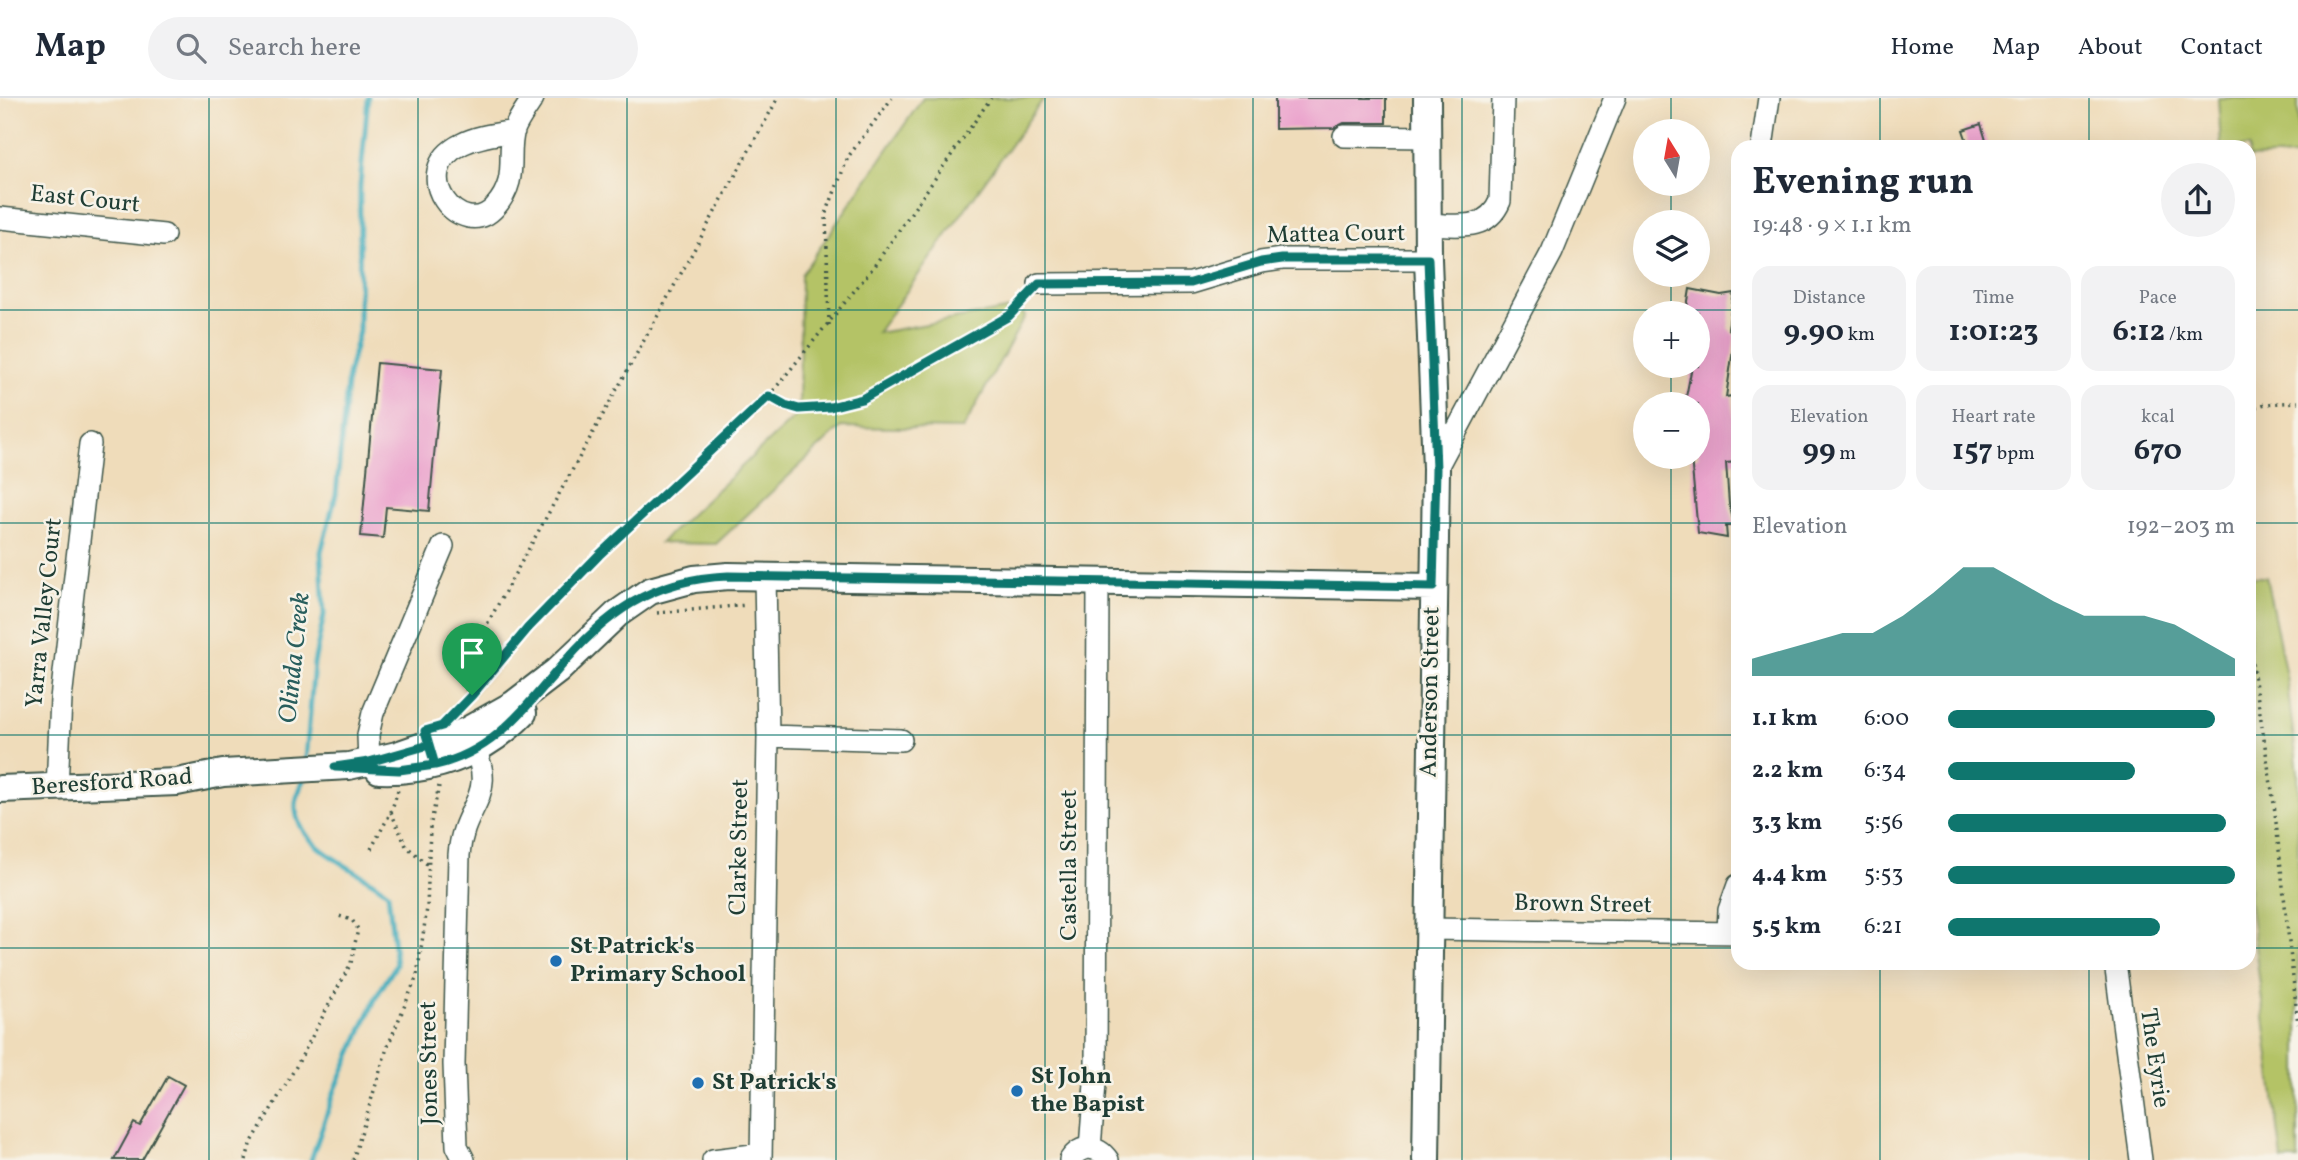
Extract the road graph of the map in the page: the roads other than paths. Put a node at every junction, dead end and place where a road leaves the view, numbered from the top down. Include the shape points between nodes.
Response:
1 (533, 98) edge
2 (1427, 98) edge
3 (1503, 98) edge
4 (1615, 98) edge
5 (1769, 98) edge
6 (514, 131) dead end
7 (1345, 136) dead end
8 (1427, 137) junction
9 (1763, 140) edge
10 (0, 218) edge
11 (1429, 224) junction
12 (164, 235) dead end
13 (1428, 259) junction
14 (1039, 284) road end
15 (90, 444) dead end
16 (1436, 469) junction
17 (443, 546) dead end
18 (765, 577) junction
19 (1098, 583) junction
20 (1433, 587) junction
21 (466, 731) junction
22 (768, 736) junction
23 (901, 740) dead end
24 (369, 762) junction
25 (335, 767) junction
26 (0, 773) edge
27 (57, 779) junction
28 (0, 789) edge
29 (1731, 904) edge
30 (1731, 922) edge
31 (1427, 929) junction
32 (1731, 933) edge
33 (2116, 970) edge
34 (761, 1157) edge
35 (1090, 1157) edge
36 (464, 1160) edge
37 (713, 1160) edge
38 (1426, 1160) edge
39 (2141, 1160) edge

1 - 6 street
2 - 8 main road, Anderson Street
3 - 11 street via 1496,211 1480,224
4 - 16 street via 1552,252
5 - 9 street
7 - 8 street
8 - 11 main road, Anderson Street
10 - 12 street, East Court
11 - 13 main road, Anderson Street
13 - 14 street, Mattea Court via 1282,259 1191,283
13 - 16 main road, Anderson Street
15 - 27 street, Yarra Valley Court via 61,699
16 - 20 main road, Anderson Street
17 - 24 street via 373,713
18 - 19 main road, Beresford Road
18 - 21 main road, Beresford Road via 694,579 650,591 617,614 557,671 522,715
18 - 22 street, Clarke Street
19 - 20 main road, Beresford Road
19 - 35 street, Castella Street via 1096,1071
20 - 31 main road, Anderson Street
21 - 24 main road, Beresford Road
21 - 25 main road, Beresford Road via 435,765 399,770
21 - 36 street, Jones Street via 484,783 459,849 456,1108 457,1146
22 - 23 street
22 - 34 street, Clarke Street
24 - 25 main road, Beresford Road
25 - 27 main road, Beresford Road via 223,773 177,782
26 - 27 main road, Beresford Road
27 - 28 main road, Beresford Road
29 - 30 street
31 - 32 street, Brown Street
31 - 38 main road, Anderson Street
33 - 39 street, The Eyrie
34 - 37 street

